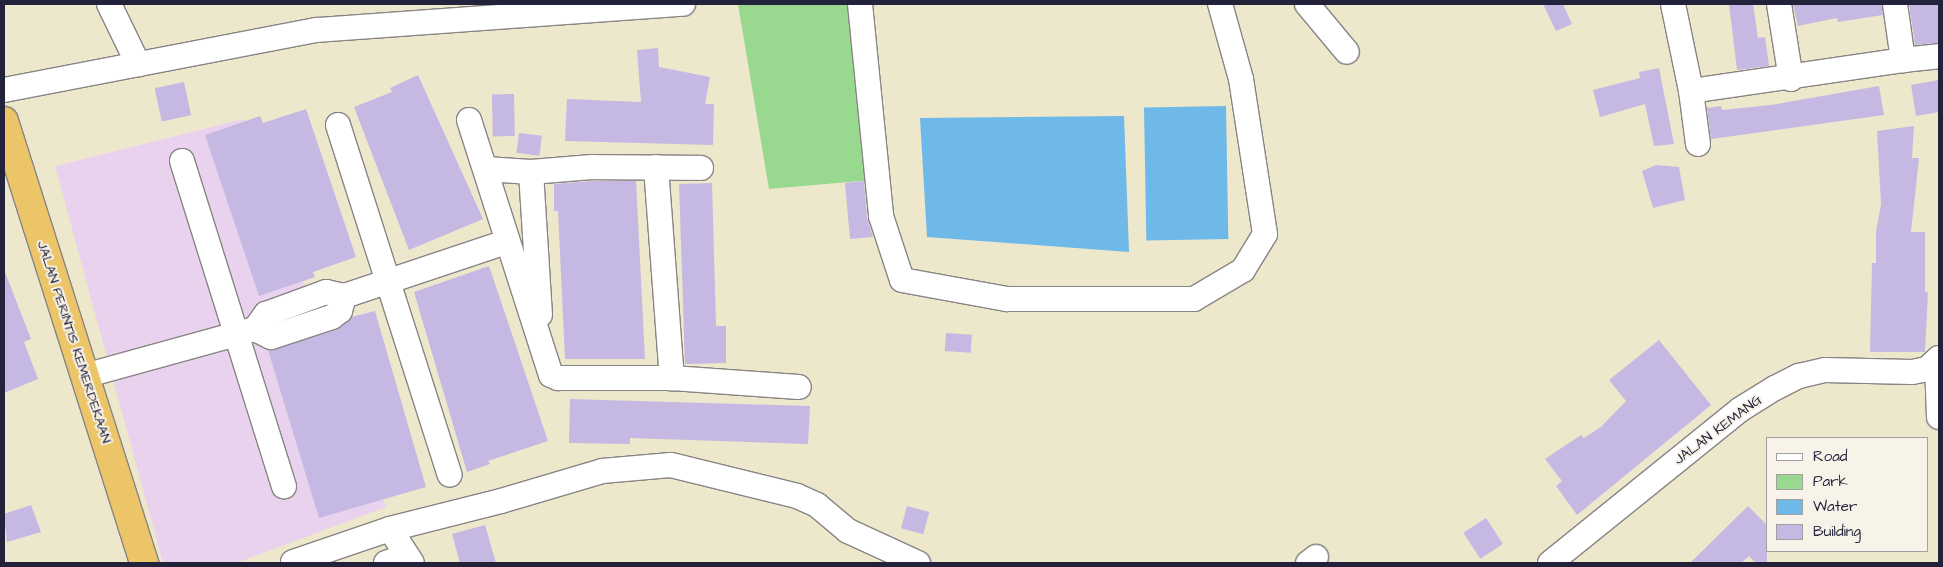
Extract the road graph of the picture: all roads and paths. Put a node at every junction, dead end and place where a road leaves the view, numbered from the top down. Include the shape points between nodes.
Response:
1 (109, 4) edge
2 (683, 4) edge
3 (860, 4) edge
4 (1220, 4) edge
5 (1307, 4) edge
6 (1673, 4) edge
7 (1779, 4) edge
8 (1895, 4) edge
9 (430, 13) edge
10 (1347, 52) dead end
11 (1939, 56) edge
12 (1903, 60) junction
13 (138, 64) junction
14 (1791, 79) junction
15 (4, 90) edge
16 (1690, 91) junction
17 (469, 120) dead end
18 (4, 121) edge
19 (338, 125) dead end
20 (1698, 144) dead end
21 (182, 161) dead end
22 (656, 167) junction
23 (701, 168) dead end
24 (486, 169) junction
25 (530, 172) junction
26 (506, 242) junction
27 (388, 284) junction
28 (246, 332) junction
29 (542, 340) junction
30 (1938, 361) edge
31 (84, 376) junction
32 (672, 378) junction
33 (799, 387) dead end
34 (1939, 418) edge
35 (450, 475) dead end
36 (284, 486) dead end
37 (390, 528) junction
38 (402, 561) edge
39 (293, 562) edge
40 (907, 562) edge
41 (144, 563) edge
42 (1550, 563) edge

1 - 13 street
2 - 9 street
3 - 4 street via 881,216 891,255 902,280 1006,299 1194,299 1243,270 1266,234 1241,79
5 - 10 street
6 - 16 street
7 - 14 street
8 - 12 street
9 - 13 street via 317,30
11 - 12 street
12 - 14 street
13 - 15 street
14 - 16 street
16 - 20 street
17 - 24 street
18 - 31 highway, JALAN PERINTIS KEMERDEKAAN
19 - 27 street
21 - 28 street
22 - 23 street
22 - 25 street
22 - 32 street
24 - 25 street
24 - 26 street
25 - 29 street
26 - 27 street
26 - 29 street
27 - 28 street via 344,296 326,292 266,314
27 - 35 street
28 - 31 street
28 - 36 street
29 - 32 street via 551,375 558,378
30 - 34 street
30 - 42 street, JALAN KEMANG via 1928,370 1912,372 1825,370 1799,376 1775,388 1741,410
31 - 41 highway, JALAN PERINTIS KEMERDEKAAN
32 - 33 street
37 - 38 street
37 - 39 street
37 - 40 street via 501,501 602,471 671,465 796,496 817,505 848,531

